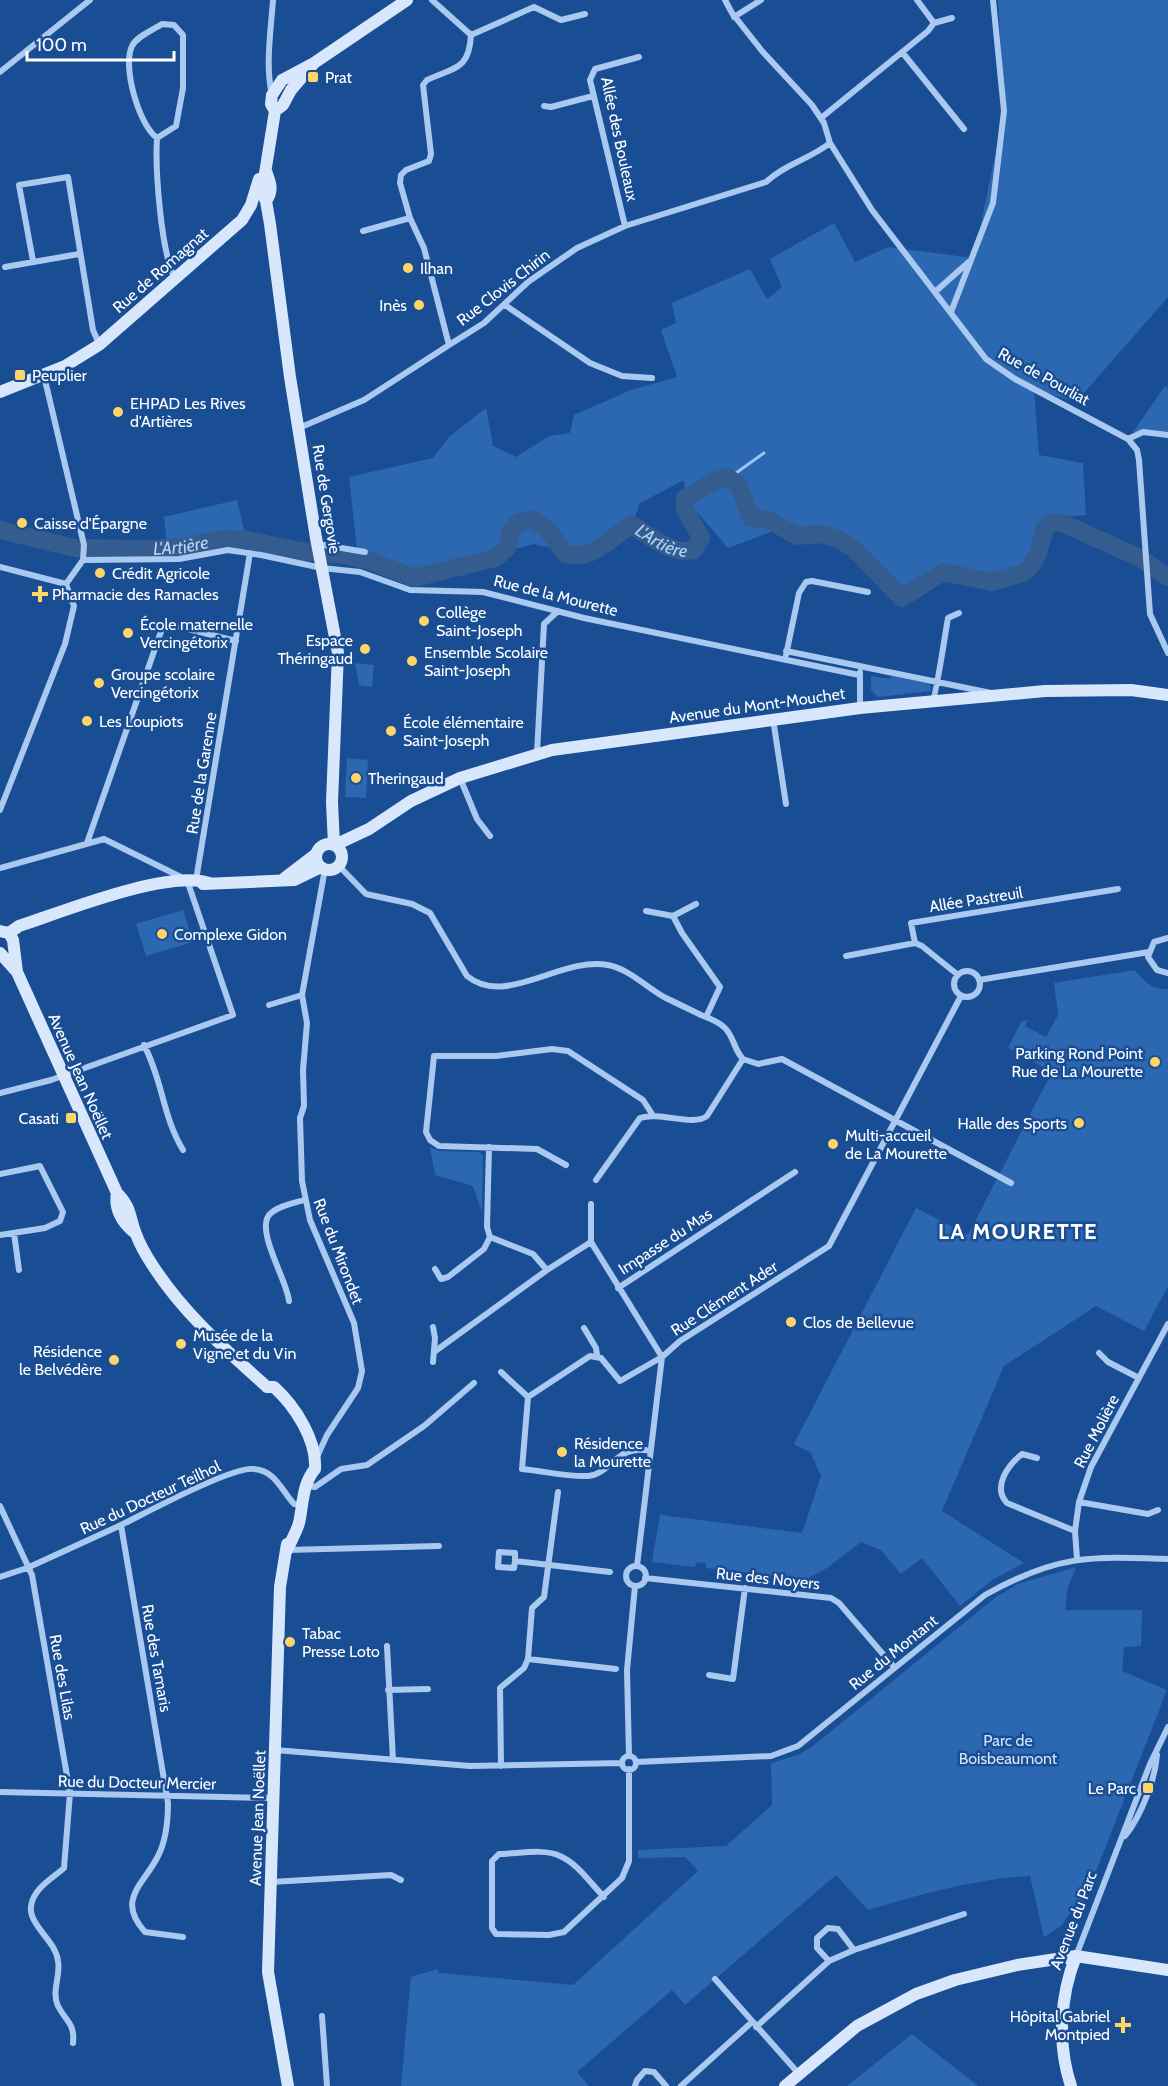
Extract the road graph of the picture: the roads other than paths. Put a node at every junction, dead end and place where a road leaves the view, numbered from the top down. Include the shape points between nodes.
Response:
1 (90, 0) edge
2 (273, 0) edge
3 (406, 0) edge
4 (432, 0) edge
5 (725, 0) edge
6 (761, 0) edge
7 (917, 0) edge
8 (993, 0) edge
9 (585, 14) dead end
10 (734, 16) junction
11 (952, 18) dead end
12 (934, 23) junction
13 (471, 35) junction
14 (902, 52) junction
15 (639, 57) dead end
16 (314, 63) junction
17 (271, 64) junction
18 (0, 72) edge
19 (282, 80) junction
20 (291, 90) junction
21 (272, 95) junction
22 (593, 96) junction
23 (544, 105) dead end
24 (273, 117) junction
25 (821, 118) junction
26 (964, 129) dead end
27 (157, 138) junction
28 (830, 143) junction
29 (266, 171) junction
30 (251, 205) junction
31 (267, 207) junction
32 (410, 218) junction
33 (242, 220) junction
34 (625, 226) junction
35 (363, 231) dead end
36 (79, 254) junction
37 (974, 258) junction
38 (33, 261) junction
39 (5, 267) dead end
40 (176, 279) junction
41 (936, 291) junction
42 (505, 305) junction
43 (951, 312) junction
44 (99, 345) junction
45 (449, 345) junction
46 (44, 376) junction
47 (652, 378) dead end
48 (0, 392) edge
49 (299, 428) junction
50 (1168, 435) edge
51 (1128, 439) junction
52 (318, 549) junction
53 (365, 552) dead end
54 (250, 554) junction
55 (83, 560) junction
56 (0, 567) edge
57 (322, 568) junction
58 (66, 585) junction
59 (868, 592) dead end
60 (558, 611) junction
61 (959, 613) dead end
62 (236, 641) junction
63 (1168, 653) edge
64 (786, 655) junction
65 (861, 666) junction
66 (859, 675) junction
67 (938, 681) junction
68 (1168, 695) edge
69 (1000, 696) junction
70 (931, 702) junction
71 (860, 708) junction
72 (773, 719) junction
73 (537, 753) junction
74 (460, 778) junction
75 (0, 785) edge
76 (8, 789) junction
77 (332, 802) junction
78 (786, 804) dead end
79 (0, 810) edge
80 (333, 822) junction
81 (364, 831) junction
82 (490, 836) dead end
83 (87, 843) junction
84 (332, 852) junction
85 (0, 868) edge
86 (323, 868) junction
87 (282, 880) junction
88 (196, 882) junction
89 (1118, 889) dead end
90 (696, 904) dead end
91 (646, 911) dead end
92 (673, 915) junction
93 (9, 938) edge
94 (1168, 938) edge
95 (915, 942) junction
96 (1149, 952) junction
97 (0, 953) edge
98 (846, 956) dead end
99 (17, 972) junction
100 (1168, 973) edge
101 (958, 975) junction
102 (979, 980) junction
103 (302, 995) junction
104 (961, 996) junction
105 (269, 1005) dead end
106 (706, 1017) junction
107 (144, 1045) junction
108 (743, 1059) junction
109 (63, 1076) junction
110 (0, 1093) edge
111 (652, 1114) junction
112 (896, 1119) junction
113 (489, 1147) junction
114 (183, 1150) dead end
115 (566, 1165) dead end
116 (795, 1172) dead end
117 (0, 1174) edge
118 (596, 1180) dead end
119 (1011, 1183) dead end
120 (304, 1200) junction
121 (591, 1204) dead end
122 (14, 1233) junction
123 (0, 1235) edge
124 (490, 1237) junction
125 (591, 1242) junction
126 (435, 1269) dead end
127 (547, 1269) junction
128 (19, 1270) dead end
129 (618, 1288) junction
130 (289, 1301) dead end
131 (1168, 1324) edge
132 (433, 1327) dead end
133 (584, 1328) dead end
134 (434, 1352) junction
135 (1099, 1353) dead end
136 (597, 1355) junction
137 (662, 1357) junction
138 (433, 1362) dead end
139 (501, 1372) dead end
140 (1139, 1378) junction
141 (474, 1383) dead end
142 (528, 1397) junction
143 (327, 1434) junction
144 (309, 1442) junction
145 (650, 1451) junction
146 (1037, 1458) dead end
147 (315, 1461) junction
148 (308, 1481) junction
149 (558, 1492) dead end
150 (1079, 1502) junction
151 (0, 1506) edge
152 (300, 1509) junction
153 (1158, 1510) dead end
154 (121, 1526) junction
155 (1075, 1531) junction
156 (439, 1546) dead end
157 (287, 1550) junction
158 (1077, 1559) junction
159 (1168, 1559) edge
160 (515, 1561) junction
161 (548, 1565) junction
162 (637, 1566) junction
163 (27, 1568) junction
164 (610, 1572) dead end
165 (0, 1576) edge
166 (645, 1578) junction
167 (635, 1586) junction
168 (745, 1588) junction
169 (387, 1646) dead end
170 (528, 1659) junction
171 (894, 1668) junction
172 (616, 1669) dead end
173 (709, 1675) dead end
174 (428, 1689) dead end
175 (388, 1690) junction
176 (1168, 1726) edge
177 (275, 1750) junction
178 (629, 1756) junction
179 (393, 1761) junction
180 (636, 1762) junction
181 (622, 1763) junction
182 (501, 1766) junction
183 (629, 1769) junction
184 (0, 1792) edge
185 (70, 1793) junction
186 (168, 1796) junction
187 (273, 1798) junction
188 (401, 1880) dead end
189 (271, 1882) junction
190 (604, 1898) junction
191 (964, 1914) dead end
192 (183, 1937) dead end
193 (854, 1950) junction
194 (1076, 1956) junction
195 (829, 1961) junction
196 (1168, 1970) edge
197 (715, 1979) dead end
198 (322, 2016) dead end
199 (754, 2024) junction
200 (73, 2043) dead end
201 (800, 2074) junction
202 (288, 2086) edge
203 (327, 2086) edge
204 (635, 2086) edge
205 (666, 2086) edge
206 (681, 2086) edge
207 (785, 2086) edge
208 (1071, 2086) edge

1 - 18 street
2 - 17 street
3 - 16 main road
4 - 13 street
5 - 10 street
6 - 10 street
7 - 12 street
8 - 37 street via 1004,111 993,203
9 - 13 street via 561,20 540,9 528,8
10 - 25 street
11 - 12 street
12 - 14 street
13 - 32 street via 469,57 464,63 423,85 431,154 429,161 401,175
14 - 25 street
14 - 26 street
15 - 22 street, Allée des Bouleaux via 595,69 590,80
16 - 19 main road
16 - 20 main road
17 - 19 street
17 - 21 street
19 - 20 street
19 - 21 main road
20 - 24 main road
21 - 24 main road
22 - 23 street via 551,107
22 - 34 street, Allée des Bouleaux
24 - 29 main road
25 - 28 street, Rue de Pourliat
27 - 27 street via 144,125 133,88 129,54 138,39 168,24 183,35 183,88 176,126
27 - 40 street via 167,259
28 - 34 street, Rue Clovis Chirin via 756,186
28 - 41 street, Rue de Pourliat via 873,213
29 - 30 main road, Rue de Romagnat via 257,181
29 - 31 main road, Rue de Gergovie via 272,185
30 - 31 main road
30 - 33 main road, Rue de Romagnat
31 - 33 main road, Rue de Romagnat
31 - 49 main road, Rue de Gergovie
32 - 35 street
32 - 45 street via 424,248
33 - 40 main road, Rue de Romagnat
34 - 42 street, Rue Clovis Chirin via 567,254 528,282
36 - 38 street
36 - 38 street, Rue de Romagnat via 68,177 19,185
36 - 44 street, Rue de Romagnat
37 - 41 street
37 - 43 street
38 - 39 street
40 - 44 main road, Rue de Romagnat
41 - 43 street, Rue de Pourliat
42 - 45 street, Rue Clovis Chirin
42 - 47 street via 590,363 622,376
43 - 51 street, Rue de Pourliat via 992,365
44 - 46 main road, Rue de Romagnat
45 - 49 street, Rue Clovis Chirin via 364,400
46 - 48 main road, Rue de Romagnat
46 - 55 street via 85,553
49 - 52 main road, Rue de Gergovie
50 - 51 street via 1143,432
51 - 63 street via 1139,460 1151,615
52 - 53 street
52 - 57 main road, Rue de Gergovie
54 - 55 street, Rue de la Mourette via 228,550 179,559
54 - 57 street, Rue de la Mourette
54 - 62 street, Rue de la Garenne
55 - 58 street
56 - 58 street
57 - 60 street, Rue de la Mourette via 376,576 410,590 483,592
57 - 77 main road, Rue de Gergovie via 338,653
58 - 76 street via 74,606 66,644
59 - 64 street via 806,582 799,592
60 - 64 street, Rue de la Mourette
60 - 73 street via 544,624
61 - 67 street via 948,618
62 - 83 street via 164,623
62 - 88 street, Rue de la Garenne
64 - 65 street, Rue de la Mourette
64 - 66 street, Rue de la Mourette
65 - 66 street
65 - 67 street, Rue de la Mourette
66 - 71 street
67 - 69 street, Rue de la Mourette
67 - 70 street via 936,697
68 - 69 main road, Avenue du Mont-Mouchet via 1115,690
69 - 70 main road, Avenue du Mont-Mouchet
70 - 71 main road, Avenue du Mont-Mouchet
71 - 72 main road, Avenue du Mont-Mouchet
72 - 73 main road, Avenue du Mont-Mouchet
72 - 78 street
73 - 74 main road, Avenue du Mont-Mouchet
74 - 81 main road, Avenue du Mont-Mouchet via 411,801
74 - 82 street via 477,819
75 - 76 street
76 - 79 street
77 - 80 main road, Rue de Gergovie
77 - 84 main road, Rue de Gergovie
80 - 81 main road
80 - 84 main road, Rue de Gergovie
81 - 84 main road, Avenue du Mont-Mouchet
83 - 85 street
83 - 88 street via 111,840
84 - 86 main road
84 - 86 main road
84 - 87 main road, Avenue du Mont-Mouchet
84 - 106 street via 366,894 412,904 430,913 475,983 505,986 531,981 568,966 610,965
86 - 87 main road via 294,880
86 - 103 street, Rue du Mirondet
87 - 88 main road
88 - 93 main road via 137,890 42,919
88 - 107 street via 233,1015
89 - 95 street, Allée Pastreuil via 911,924
90 - 92 street
91 - 92 street
92 - 106 street via 681,933 720,987
93 - 97 main road via 10,950
93 - 99 main road, Avenue Jean Noëllet
94 - 96 street via 1154,942
95 - 98 street
95 - 101 street
96 - 100 street via 1153,967
96 - 102 street
97 - 99 main road, Avenue Jean Noëllet
99 - 109 main road, Avenue Jean Noëllet
101 - 102 street via 970,972
101 - 104 street via 954,986
102 - 104 street via 976,994
103 - 105 street
103 - 120 street, Rue du Mirondet via 307,1023 304,1106 300,1118
104 - 112 street, Rue Clément Ader
106 - 108 street via 723,1025
107 - 109 street
107 - 114 street via 156,1068 166,1116
108 - 111 street via 704,1119
108 - 112 street via 758,1064 782,1059
109 - 110 street
109 - 144 main road, Avenue Jean Noëllet via 117,1193 134,1220 135,1233 166,1286 186,1311 267,1387 268,1393 293,1412
111 - 113 street via 643,1100 568,1051 434,1056 426,1132 430,1140 439,1146
111 - 118 street via 640,1118 631,1128
112 - 119 street
112 - 137 street, Rue Clément Ader via 829,1246 680,1341
113 - 115 street via 537,1149
113 - 124 street
116 - 129 street, Impasse du Mas
117 - 122 street via 40,1166 63,1212 60,1221 45,1228
120 - 130 street via 269,1215 265,1226 288,1287
120 - 143 street, Rue du Mirondet via 354,1323 362,1362 357,1388
121 - 125 street
122 - 123 street
122 - 128 street
124 - 126 street via 484,1249 448,1277 441,1279
124 - 127 street via 533,1254
125 - 127 street
125 - 129 street
127 - 134 street
129 - 137 street, Impasse du Mas
131 - 140 street, Rue Molière
132 - 134 street
133 - 136 street
134 - 138 street
135 - 140 street
136 - 137 street via 620,1381
136 - 142 street
137 - 145 street, Rue Clément Ader
139 - 142 street
140 - 150 street, Rue Molière via 1091,1467
141 - 148 street via 424,1426 367,1465 341,1469 315,1487
142 - 145 street via 522,1469 590,1476 629,1450
143 - 144 street
143 - 147 street, Rue du Mirondet
144 - 147 main road, Avenue Jean Noëllet via 314,1446
144 - 148 main road, Avenue Jean Noëllet
145 - 162 street, Rue Clément Ader
146 - 155 street via 1022,1454 1010,1463 1000,1487 1001,1496 1007,1503
147 - 148 main road, Avenue Jean Noëllet
148 - 152 main road, Avenue Jean Noëllet
149 - 161 street
150 - 153 street via 1148,1514
150 - 155 street, Rue Molière
151 - 163 street, Rue des Lilas
152 - 154 street, Rue du Docteur Teilhol via 278,1481 253,1468 201,1486
152 - 157 main road, Avenue Jean Noëllet via 300,1520
154 - 163 street, Rue du Docteur Teilhol
154 - 186 street, Rue des Tamaris
155 - 158 street, Rue Molière
156 - 157 street
157 - 177 main road, Avenue Jean Noëllet via 280,1587
158 - 159 street, Rue du Montant
158 - 171 street, Rue du Montant via 1032,1571 985,1595
160 - 160 street via 514,1568 498,1567 499,1552 515,1554
160 - 161 street
161 - 164 street
161 - 170 street via 544,1597 532,1608
162 - 166 street
162 - 167 street via 629,1569 626,1577
163 - 165 street, Rue du Docteur Teilhol
163 - 185 street, Rue des Lilas via 32,1575
166 - 167 street
166 - 168 street, Rue des Noyers
167 - 178 street via 627,1670
168 - 171 street, Rue des Noyers via 835,1599
168 - 173 street via 733,1679
169 - 175 street
170 - 172 street
170 - 182 street via 524,1668 500,1688
171 - 180 street, Rue du Montant via 798,1746 782,1753
174 - 175 street
175 - 179 street
176 - 194 street, Avenue du Parc
177 - 179 street
177 - 187 main road, Avenue Jean Noëllet
178 - 180 street
178 - 181 street
179 - 182 street
180 - 183 street
181 - 182 street
181 - 183 street
183 - 190 street via 629,1861 622,1878
184 - 185 street, Rue du Docteur Mercier
185 - 186 street, Rue du Docteur Mercier
185 - 200 street, Rue des Lilas via 64,1868 38,1890 30,1912 58,1961 55,1993 58,2006 74,2030
186 - 187 street, Rue du Docteur Mercier
186 - 192 street, Rue des Tamaris via 162,1846 132,1896 133,1910 145,1932
187 - 189 main road, Avenue Jean Noëllet
188 - 189 street via 391,1875
189 - 202 main road, Avenue Jean Noëllet via 268,1972
190 - 190 street via 564,1932 500,1935 492,1928 492,1861 500,1854 561,1856
191 - 193 street
193 - 195 street
193 - 195 street via 838,1929 828,1929 817,1938 817,1948
194 - 196 main road
194 - 201 main road via 997,1970 916,1994 857,2026
194 - 208 main road, Avenue du Parc via 1067,1977 1062,2008 1064,2056
195 - 199 street
197 - 199 street
198 - 203 street
199 - 201 street
199 - 206 street
201 - 207 main road
204 - 205 street via 645,2071 654,2072

